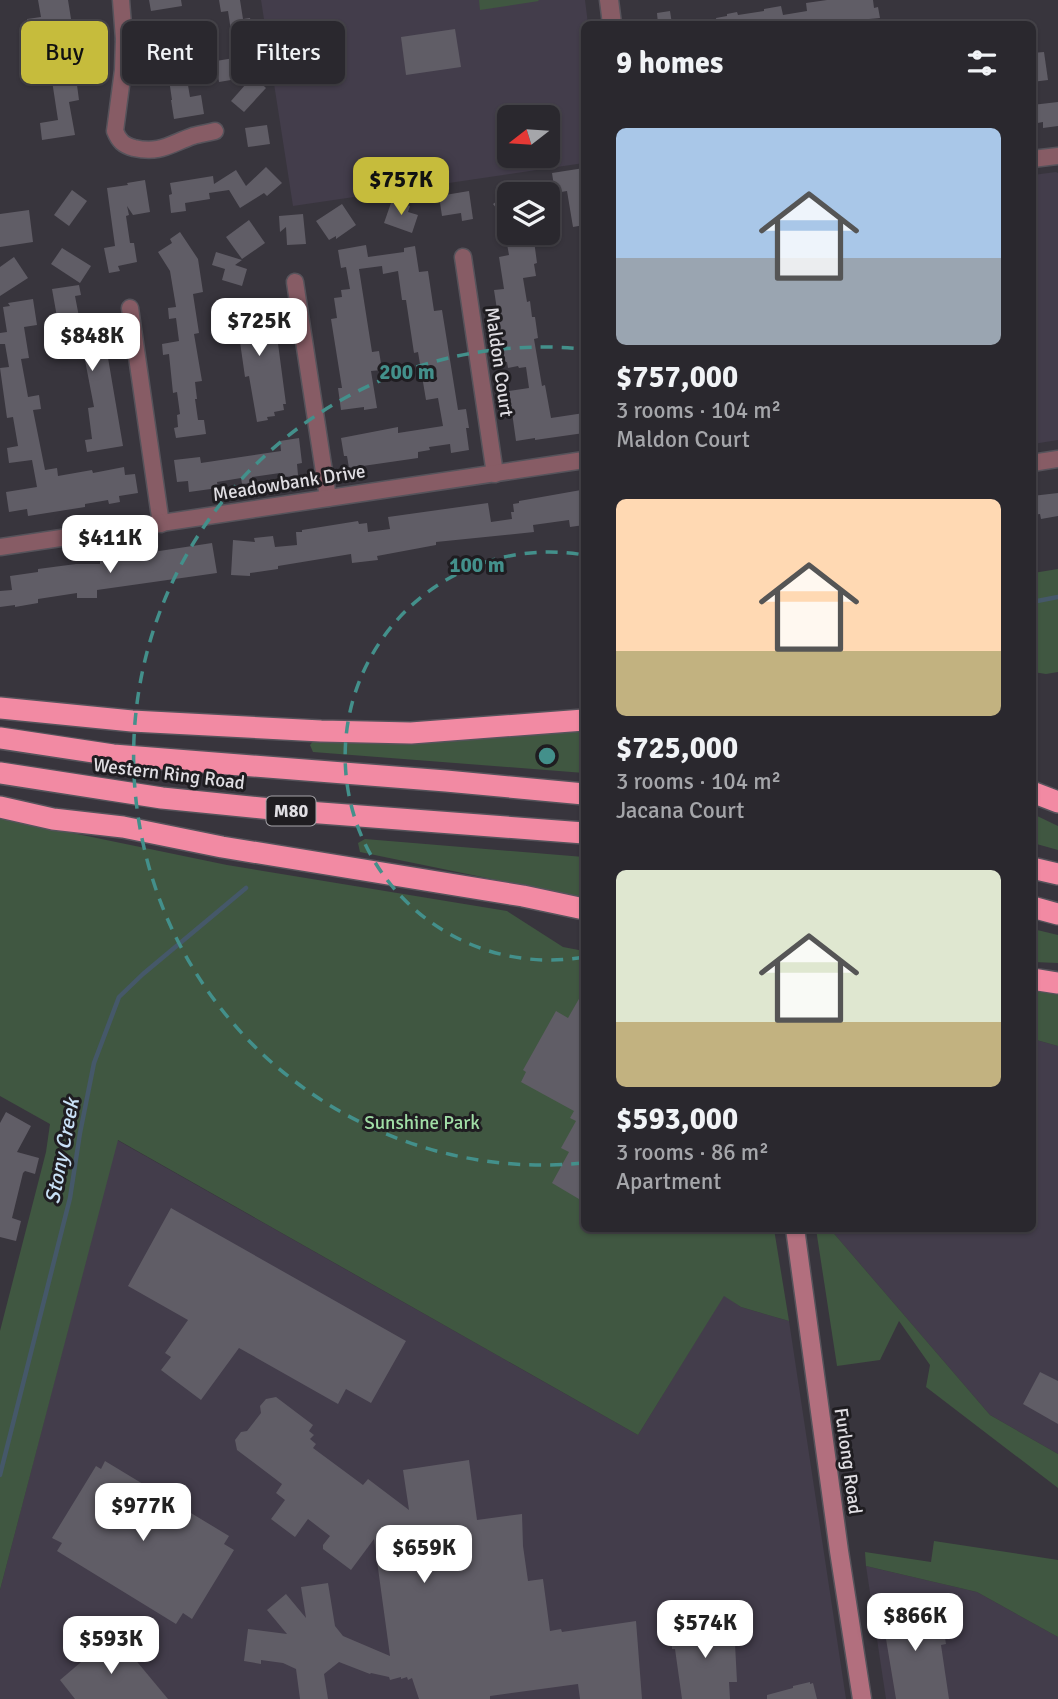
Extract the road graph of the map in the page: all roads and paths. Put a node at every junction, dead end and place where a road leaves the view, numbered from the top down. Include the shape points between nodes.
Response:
1 (121, 0) edge
2 (614, 1) edge
3 (123, 21) edge
4 (612, 21) edge
5 (122, 78) edge
6 (215, 131) dead end
7 (1058, 156) edge
8 (1036, 159) edge
9 (463, 257) dead end
10 (295, 282) dead end
11 (130, 308) dead end
12 (1058, 459) edge
13 (581, 460) edge
14 (1036, 462) edge
15 (495, 474) junction
16 (328, 498) junction
17 (162, 524) junction
18 (0, 547) edge
19 (0, 708) edge
20 (581, 712) edge
21 (581, 720) edge
22 (481, 727) junction
23 (0, 738) edge
24 (0, 773) edge
25 (581, 794) edge
26 (1036, 794) edge
27 (1058, 802) edge
28 (0, 807) edge
29 (581, 833) edge
30 (1036, 869) edge
31 (1058, 874) edge
32 (581, 908) edge
33 (1036, 908) edge
34 (1058, 914) edge
35 (1036, 980) edge
36 (1058, 983) edge
37 (796, 1232) edge
38 (862, 1699) edge

1 - 3 street
2 - 4 street
5 - 6 street via 115,131 122,144 155,150
7 - 8 street
9 - 15 street, Maldon Court
10 - 16 street
11 - 17 street
12 - 14 street
13 - 15 street, Meadowbank Drive
15 - 16 street, Meadowbank Drive
16 - 17 street, Meadowbank Drive
17 - 18 street, Meadowbank Drive
19 - 22 highway via 132,721 321,731 411,733
20 - 22 highway
21 - 22 highway
23 - 25 highway, Western Ring Road / M80 via 113,755
24 - 29 highway, Western Ring Road / M80 via 281,810
26 - 27 highway
28 - 32 highway
30 - 31 highway
33 - 34 highway
35 - 36 highway
37 - 38 main road, Furlong Road

